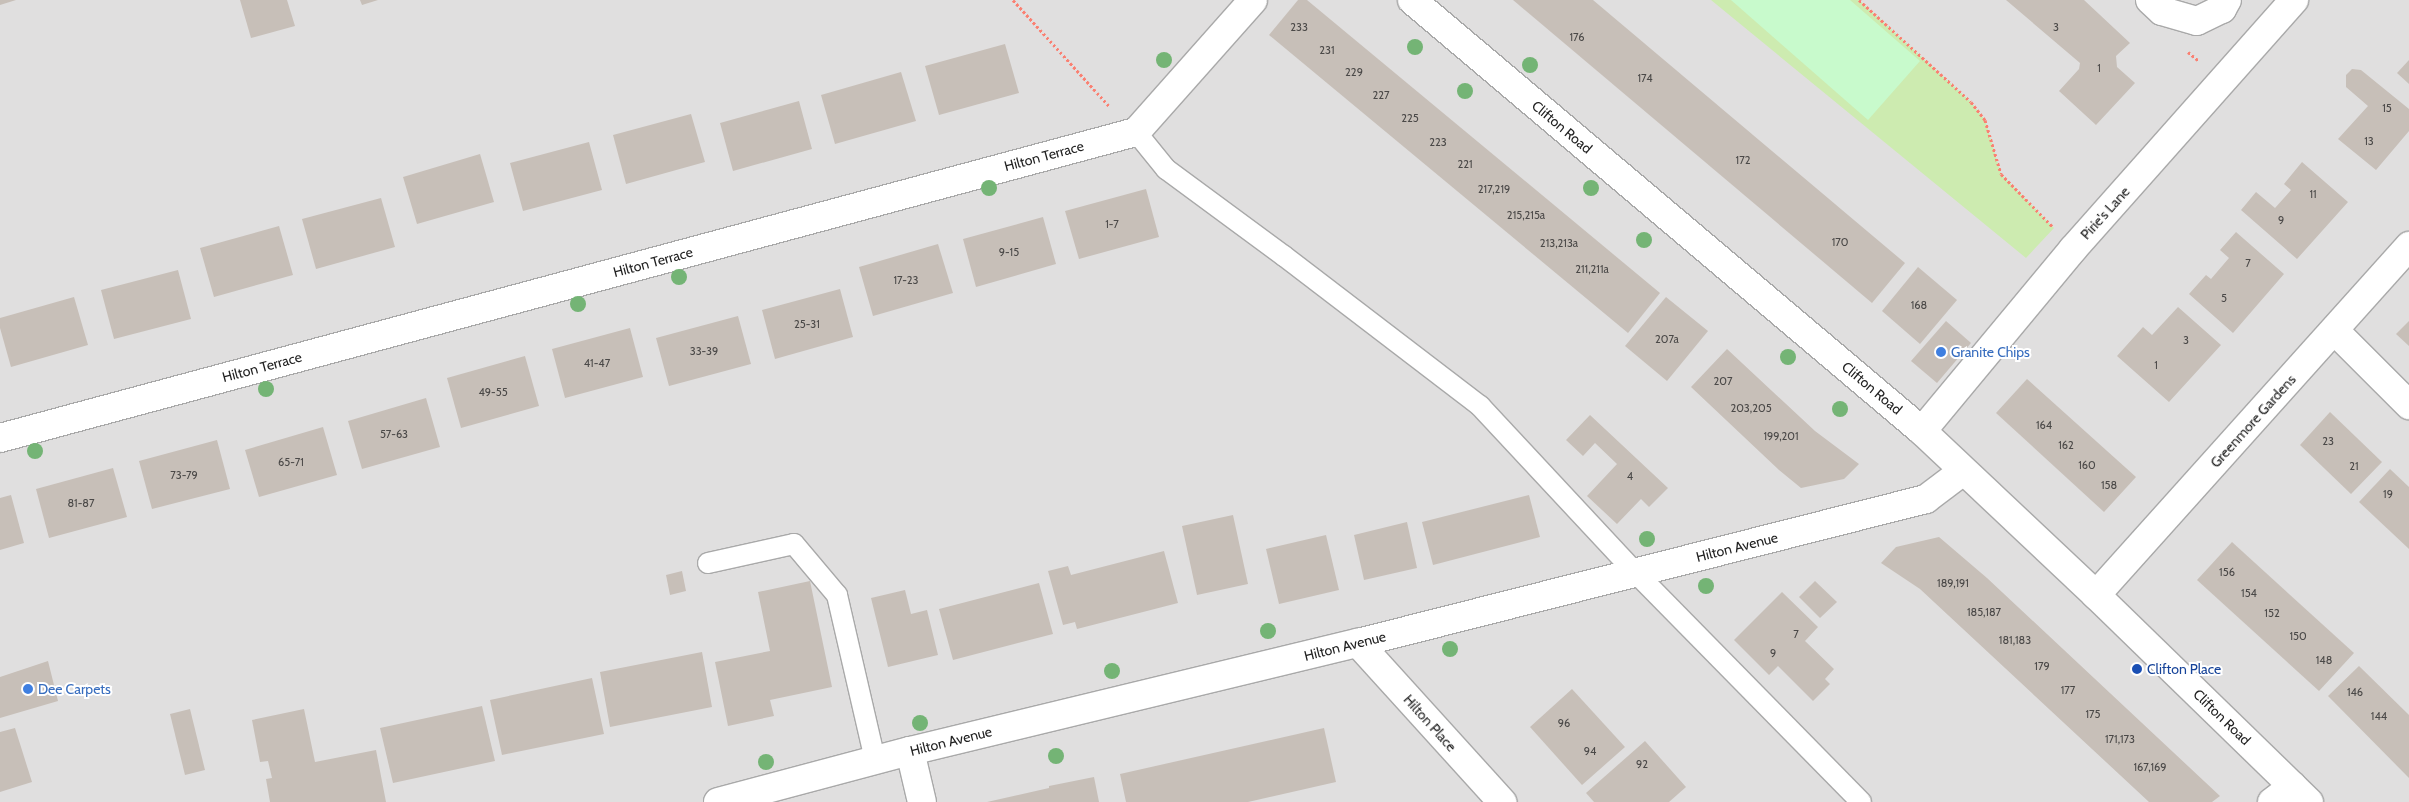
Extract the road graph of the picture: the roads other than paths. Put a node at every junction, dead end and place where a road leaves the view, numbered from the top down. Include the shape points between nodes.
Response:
1 (1253, 0) edge
2 (1412, 0) edge
3 (2150, 0) edge
4 (2227, 0) edge
5 (2294, 0) edge
6 (1136, 132) junction
7 (2409, 246) edge
8 (2335, 331) junction
9 (2409, 405) edge
10 (1922, 431) junction
11 (0, 438) edge
12 (1963, 471) junction
13 (708, 563) dead end
14 (1636, 573) junction
15 (2096, 594) junction
16 (1358, 643) junction
17 (910, 751) junction
18 (875, 760) junction
19 (2291, 797) edge
20 (718, 802) edge
21 (922, 802) edge
22 (1502, 802) edge
23 (1861, 802) edge

1 - 6 street
2 - 10 street, Clifton Road
3 - 4 street via 2162,11 2197,21 2222,9
5 - 10 street, Pirie's Lane via 2073,250
6 - 11 street, Hilton Terrace
6 - 14 lane via 1166,169 1480,406
7 - 8 street, Greenmore Gardens
8 - 9 street
8 - 15 street, Greenmore Gardens
10 - 12 street, Clifton Road
12 - 14 street, Hilton Avenue via 1926,499
12 - 15 street, Clifton Road
13 - 18 lane via 794,544 806,558 836,594
14 - 16 street, Hilton Avenue
14 - 23 lane
15 - 19 street, Clifton Road
16 - 17 street, Hilton Avenue
16 - 22 street, Hilton Place
17 - 18 street, Hilton Avenue
17 - 21 street
18 - 20 street, Hilton Avenue

